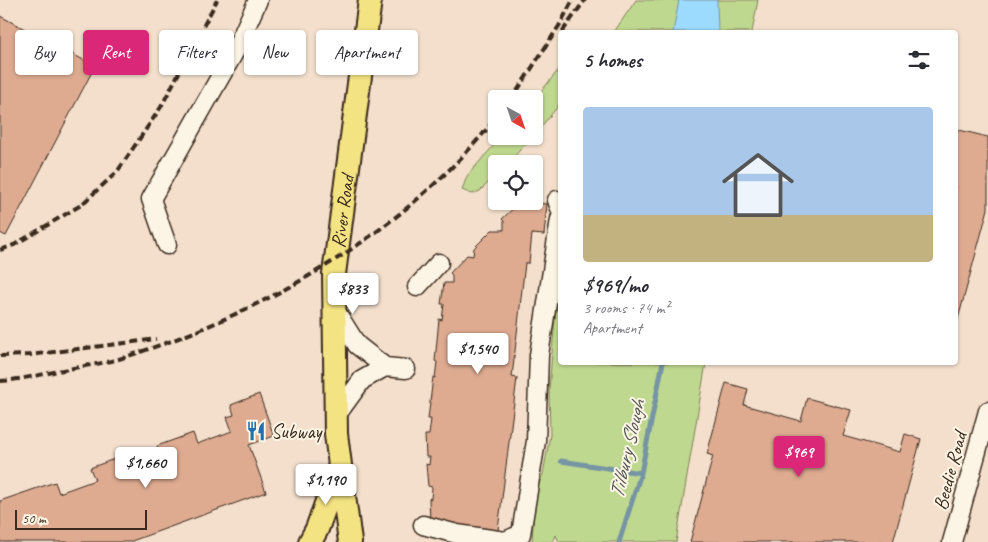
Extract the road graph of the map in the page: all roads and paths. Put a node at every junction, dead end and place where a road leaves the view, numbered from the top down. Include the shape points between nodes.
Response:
1 (258, 0) edge
2 (370, 0) edge
3 (558, 231) edge
4 (167, 245) dead end
5 (439, 262) dead end
6 (417, 287) dead end
7 (335, 310) junction
8 (384, 367) junction
9 (406, 370) dead end
10 (988, 411) edge
11 (335, 417) junction
12 (340, 465) junction
13 (423, 525) dead end
14 (310, 542) edge
15 (350, 542) edge
16 (952, 542) edge

1 - 4 street via 236,49 151,198
2 - 7 main road, River Road via 334,274
3 - 13 street via 539,355 536,441 521,534 505,541
5 - 6 street
7 - 8 street via 357,345
7 - 11 main road, River Road
8 - 9 street
8 - 11 street via 362,380
10 - 16 street, Beedie Road
11 - 12 main road, River Road
12 - 14 main road
12 - 15 main road, River Road

